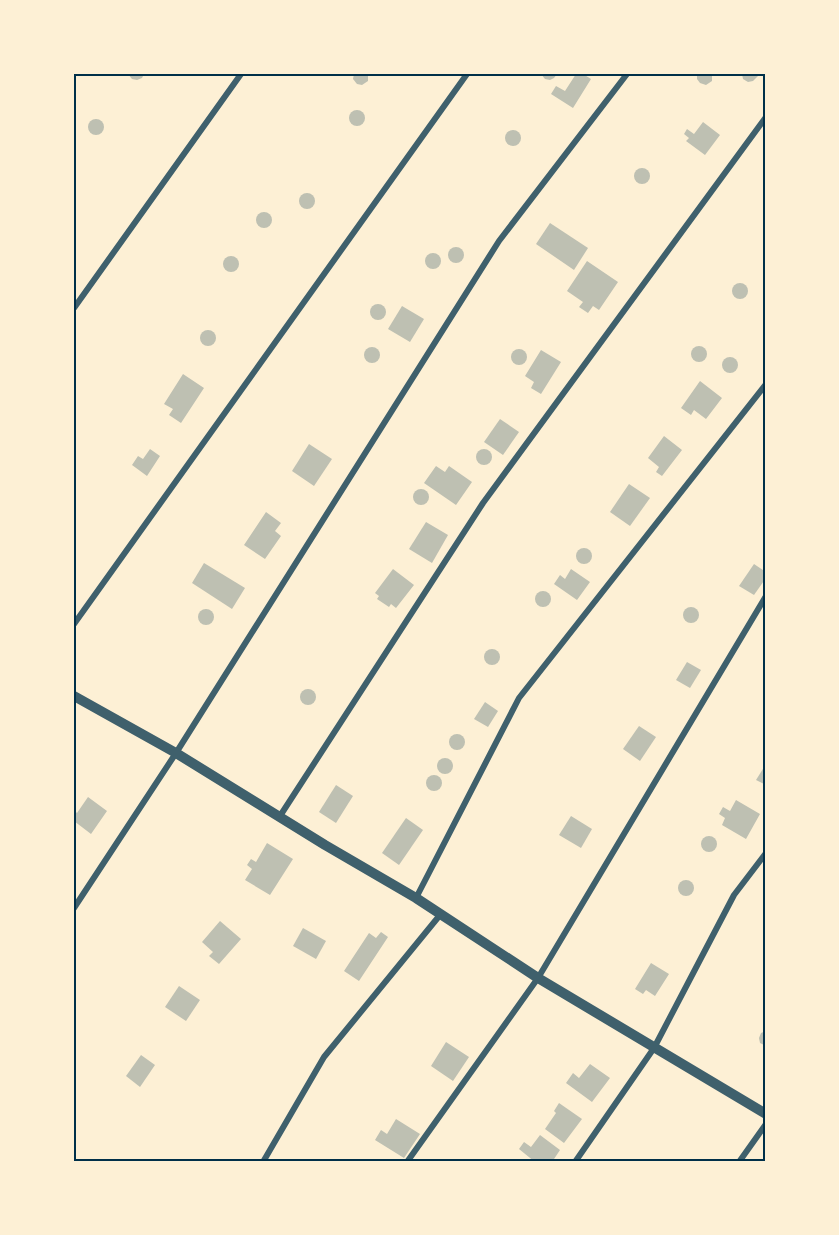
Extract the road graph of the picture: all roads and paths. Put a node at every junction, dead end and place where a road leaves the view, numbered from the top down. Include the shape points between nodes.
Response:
1 (241, 74) edge
2 (467, 74) edge
3 (627, 74) edge
4 (765, 117) edge
5 (74, 308) edge
6 (765, 384) edge
7 (765, 596) edge
8 (74, 624) edge
9 (74, 696) edge
10 (176, 753) junction
11 (280, 816) junction
12 (765, 853) edge
13 (416, 898) junction
14 (74, 908) edge
15 (440, 915) junction
16 (538, 978) junction
17 (654, 1048) junction
18 (765, 1114) edge
19 (765, 1124) edge
20 (263, 1161) edge
21 (408, 1161) edge
22 (575, 1161) edge
23 (739, 1161) edge

1 - 5 street
2 - 8 street
3 - 10 street via 499,241
4 - 11 street via 483,503
6 - 13 street via 519,698
7 - 16 street
9 - 10 street
10 - 11 street
10 - 14 street
11 - 13 street
12 - 17 street via 734,895
13 - 15 street
15 - 16 street
15 - 20 street via 324,1057
16 - 17 street
16 - 21 street
17 - 18 street
17 - 22 street
19 - 23 street

